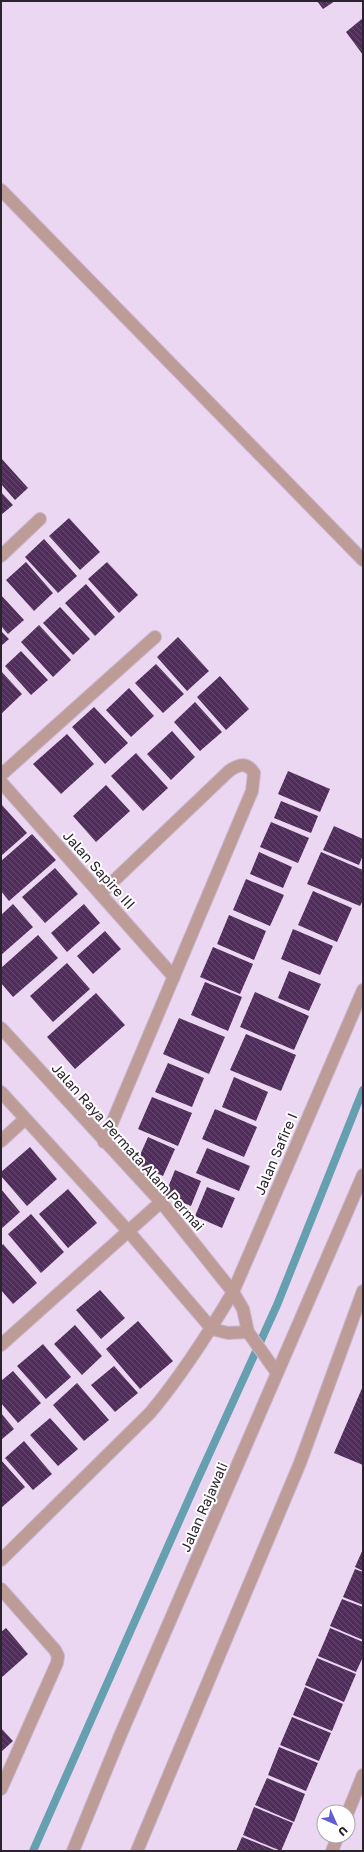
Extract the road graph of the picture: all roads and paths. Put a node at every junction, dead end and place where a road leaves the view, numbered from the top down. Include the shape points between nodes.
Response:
1 (1, 190) edge
2 (40, 519) dead end
3 (1, 556) edge
4 (363, 560) edge
5 (155, 636) dead end
6 (1, 775) edge
7 (1, 782) edge
8 (100, 894) junction
9 (174, 977) junction
10 (363, 990) edge
11 (1, 1028) edge
12 (1, 1092) edge
13 (25, 1119) junction
14 (1, 1141) edge
15 (104, 1142) junction
16 (363, 1176) edge
17 (161, 1202) junction
18 (129, 1232) junction
19 (363, 1291) edge
20 (233, 1292) junction
21 (212, 1329) junction
22 (248, 1332) junction
23 (1, 1345) edge
24 (277, 1373) junction
25 (1, 1560) edge
26 (1, 1589) edge
27 (363, 1775) edge
28 (1, 1789) edge
29 (351, 1804) edge
30 (73, 1851) edge
31 (137, 1851) edge

1 - 4 street
2 - 3 street
5 - 6 street
7 - 8 street, Jalan Sapire III
8 - 9 street, Jalan Sapire III
8 - 9 street via 229,771 244,764 250,766 254,772 252,791
9 - 15 street
10 - 20 street, Jalan Safire I
11 - 15 street, Jalan Raya Permata Alam Permai
12 - 13 street
13 - 14 street
13 - 18 street
15 - 17 street, Jalan Raya Permata Alam Permai
16 - 24 street, Jalan Rajawali
17 - 18 street
17 - 20 street, Jalan Raya Permata Alam Permai
18 - 21 street
18 - 23 street
19 - 31 street via 300,1463
20 - 21 street, Jalan Safire I
20 - 22 street, Jalan Raya Permata Alam Permai via 243,1309
21 - 22 street via 228,1333
21 - 25 street, Jalan Safire I via 150,1413
22 - 24 street, Jalan Raya Permata Alam Permai
24 - 30 street, Jalan Rajawali
26 - 28 street via 58,1656
27 - 29 street

